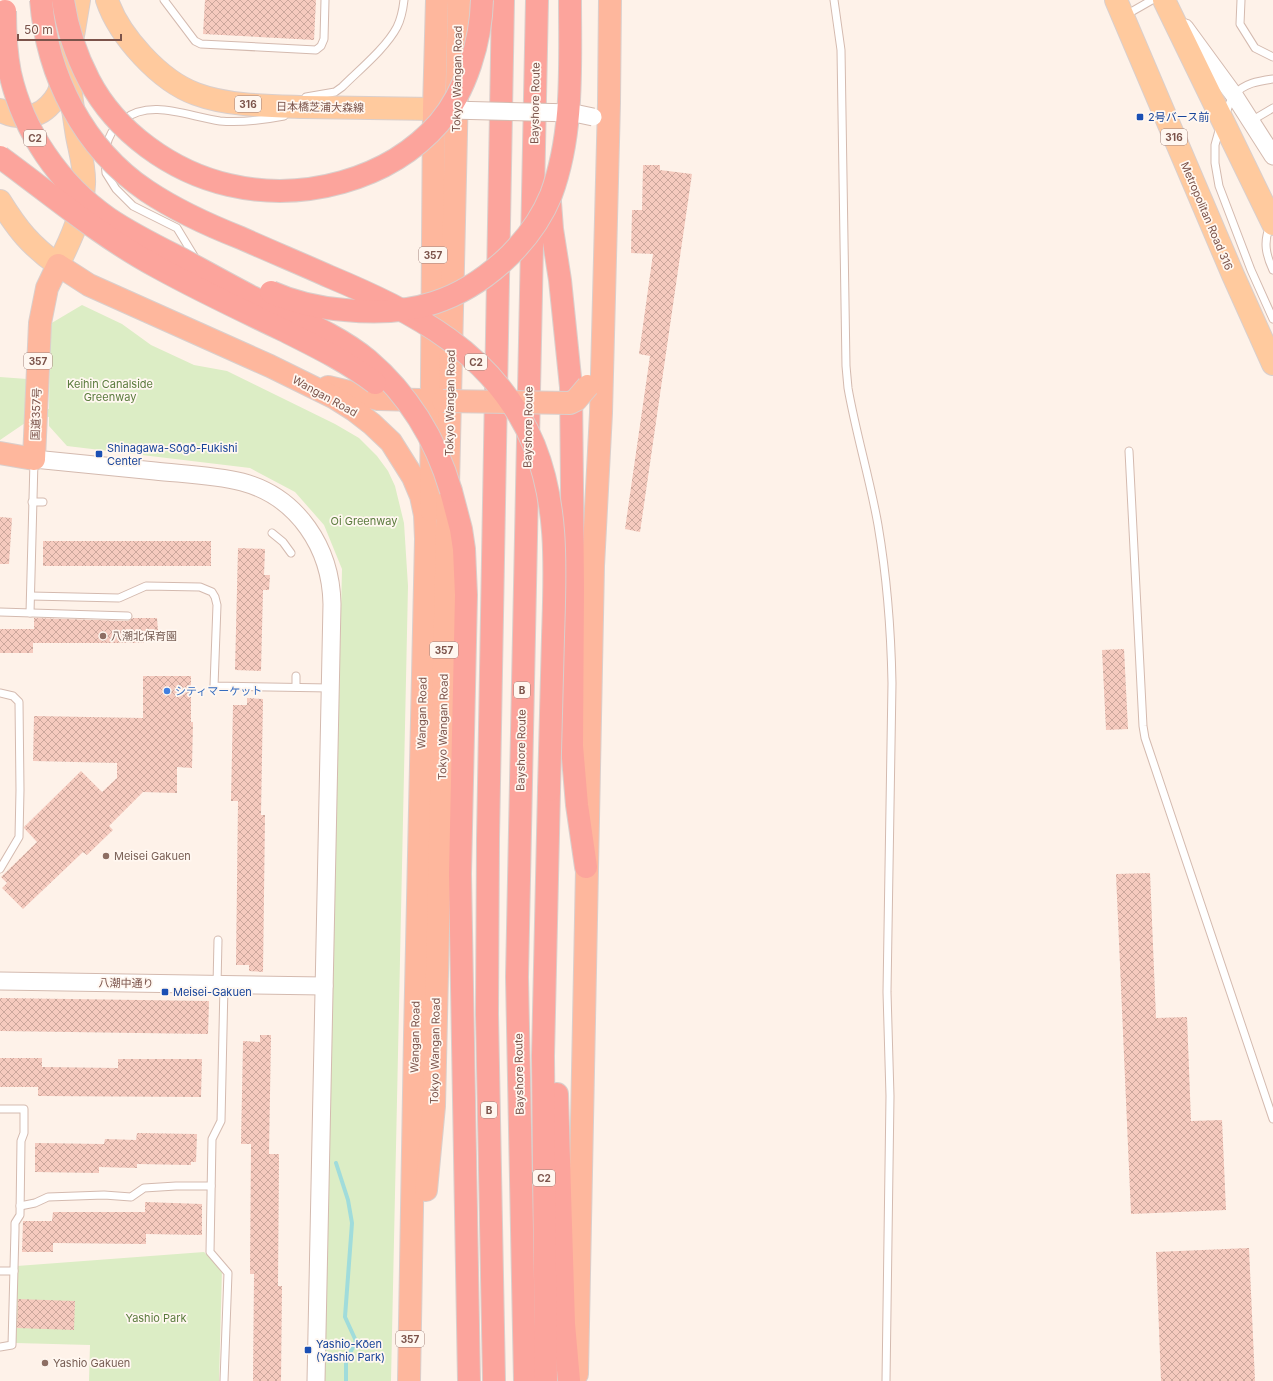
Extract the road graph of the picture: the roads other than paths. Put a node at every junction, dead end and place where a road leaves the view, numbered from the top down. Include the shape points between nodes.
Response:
1 (41, 0) edge
2 (63, 0) edge
3 (79, 0) edge
4 (106, 0) edge
5 (164, 0) edge
6 (326, 0) edge
7 (404, 0) edge
8 (437, 0) edge
9 (459, 0) edge
10 (482, 0) edge
11 (503, 0) edge
12 (570, 0) edge
13 (610, 0) edge
14 (834, 0) edge
15 (1152, 0) edge
16 (1165, 0) edge
17 (1241, 0) edge
18 (5, 5) edge
19 (1119, 8) edge
20 (537, 10) edge
21 (1273, 57) edge
22 (67, 62) junction
23 (1273, 79) edge
24 (1234, 95) junction
25 (290, 101) junction
26 (330, 107) junction
27 (1273, 108) edge
28 (0, 110) edge
29 (443, 110) junction
30 (1222, 120) junction
31 (1251, 121) junction
32 (607, 137) junction
33 (1273, 156) edge
34 (0, 157) edge
35 (606, 194) junction
36 (0, 201) edge
37 (1273, 222) edge
38 (127, 230) junction
39 (194, 256) junction
40 (58, 266) junction
41 (1273, 270) edge
42 (1273, 319) edge
43 (1273, 364) edge
44 (270, 366) junction
45 (437, 401) junction
46 (1129, 451) dead end
47 (0, 453) edge
48 (34, 459) junction
49 (452, 491) junction
50 (32, 502) junction
51 (43, 502) dead end
52 (272, 533) dead end
53 (426, 539) junction
54 (291, 553) dead end
55 (31, 596) junction
56 (0, 612) edge
57 (30, 613) junction
58 (128, 616) dead end
59 (296, 676) dead end
60 (296, 688) junction
61 (331, 688) junction
62 (0, 693) edge
63 (586, 867) junction
64 (0, 869) edge
65 (218, 940) dead end
66 (544, 978) junction
67 (0, 981) edge
68 (220, 985) junction
69 (324, 986) junction
70 (0, 1109) edge
71 (1273, 1119) edge
72 (211, 1186) junction
73 (20, 1206) junction
74 (0, 1271) edge
75 (14, 1271) junction
76 (411, 1298) junction
77 (0, 1347) edge
78 (224, 1381) edge
79 (316, 1381) edge
80 (409, 1381) edge
81 (469, 1381) edge
82 (494, 1381) edge
83 (525, 1381) edge
84 (546, 1381) edge
85 (569, 1381) edge
86 (576, 1381) edge
87 (886, 1381) edge

1 - 66 highway, C2, bridge via 47,47 64,94 91,138 126,175 145,190 195,219 376,296 420,319 461,348 480,366 498,385 524,424 549,493 555,569
2 - 10 highway, bridge via 71,39 90,82 107,107 132,134 167,160 207,179 228,185 276,191 325,187 348,181 389,163 424,138 451,106 468,68 480,27
3 - 22 main road
4 - 25 main road, 日本橋芝浦大森線 / 316 via 117,24 129,41 158,70 196,94 228,102
5 - 6 lane via 195,41 201,44 316,50 324,40
7 - 25 lane via 397,27 386,42 342,87 328,94
8 - 29 highway, 357
9 - 76 highway, Tokyo Wangan Road / 357 via 434,1106 419,1260
11 - 82 highway, B via 488,839 487,1014
12 - 39 highway, C2, bridge via 568,115 562,155 551,196 528,234 488,275 442,300 415,309 363,312 297,302 254,285
13 - 32 highway
14 - 87 lane via 841,50 846,366 848,388 878,524 891,636 887,992 890,1096
15 - 19 lane
16 - 24 street
16 - 30 main road
17 - 21 lane via 1240,24 1255,48
18 - 38 highway, C2, bridge via 10,74 32,134 72,188 88,203
19 - 43 main road, Metropolitan Road 316 / 316
20 - 63 highway via 552,229 571,387 572,746
20 - 83 highway, Bayshore Route / B via 517,977
22 - 28 main road via 61,86 55,99 46,109 22,117 8,115
22 - 40 main road via 84,184 82,206 76,227
23 - 24 lane via 1256,81
24 - 30 lane
24 - 31 street
25 - 26 main road, 日本橋芝浦大森線 / 316
26 - 29 main road, 日本橋芝浦大森線 / 316
26 - 39 lane, bridge via 243,122 219,121 150,109 136,112 116,126 106,146 106,173 116,189 133,206 177,228
27 - 31 lane
29 - 32 street, bridge via 574,113 593,117 600,122
29 - 45 highway, 357
30 - 37 main road
30 - 42 lane via 1215,145 1219,186
31 - 33 street
32 - 35 highway
34 - 49 highway, bridge via 91,226 134,254 322,350 374,382 413,423
35 - 45 highway, bridge via 594,259 592,377 588,386 570,403
35 - 63 highway via 602,413 593,566
36 - 40 main road via 23,235 39,252
37 - 41 lane via 1266,234 1265,244
38 - 39 highway, C2, bridge
38 - 49 highway, C2, bridge via 252,297 332,336 368,360 397,389 421,421 441,458
40 - 44 highway, Wangan Road / 357 via 89,284
40 - 48 highway, 国道357号 / 357 via 47,288 40,323
44 - 45 highway via 324,386 378,399
44 - 53 highway, Wangan Road / 357 via 341,402 372,424 391,442 413,477 421,496
45 - 53 highway, 357 via 431,515
46 - 71 lane via 1145,738
47 - 48 highway
48 - 50 lane
48 - 61 street via 228,479 250,485 280,500 309,528 327,564 332,594
49 - 81 highway via 461,529 466,580 460,874
50 - 51 lane
50 - 55 lane
52 - 54 lane
53 - 76 highway, Wangan Road / 357
55 - 57 lane
55 - 60 lane via 119,598 146,586 200,587 212,592 217,605 214,686
56 - 57 lane
57 - 58 lane
59 - 60 lane
60 - 61 lane
61 - 69 street
62 - 64 lane via 13,696 18,702 20,790 19,837
63 - 86 highway
65 - 68 lane
66 - 84 highway, C2
66 - 85 highway via 556,1074 564,1324
67 - 68 street, 八潮中通り
68 - 69 street, 八潮中通り
68 - 72 lane via 221,1121 212,1139
69 - 79 street
70 - 73 lane via 24,1110
72 - 73 lane via 144,1188 131,1197 48,1197
72 - 78 lane via 210,1252 228,1273
73 - 75 lane via 20,1215 15,1223
74 - 75 lane
75 - 77 lane via 12,1345
76 - 80 highway, Tokyo Wangan Road / 357

